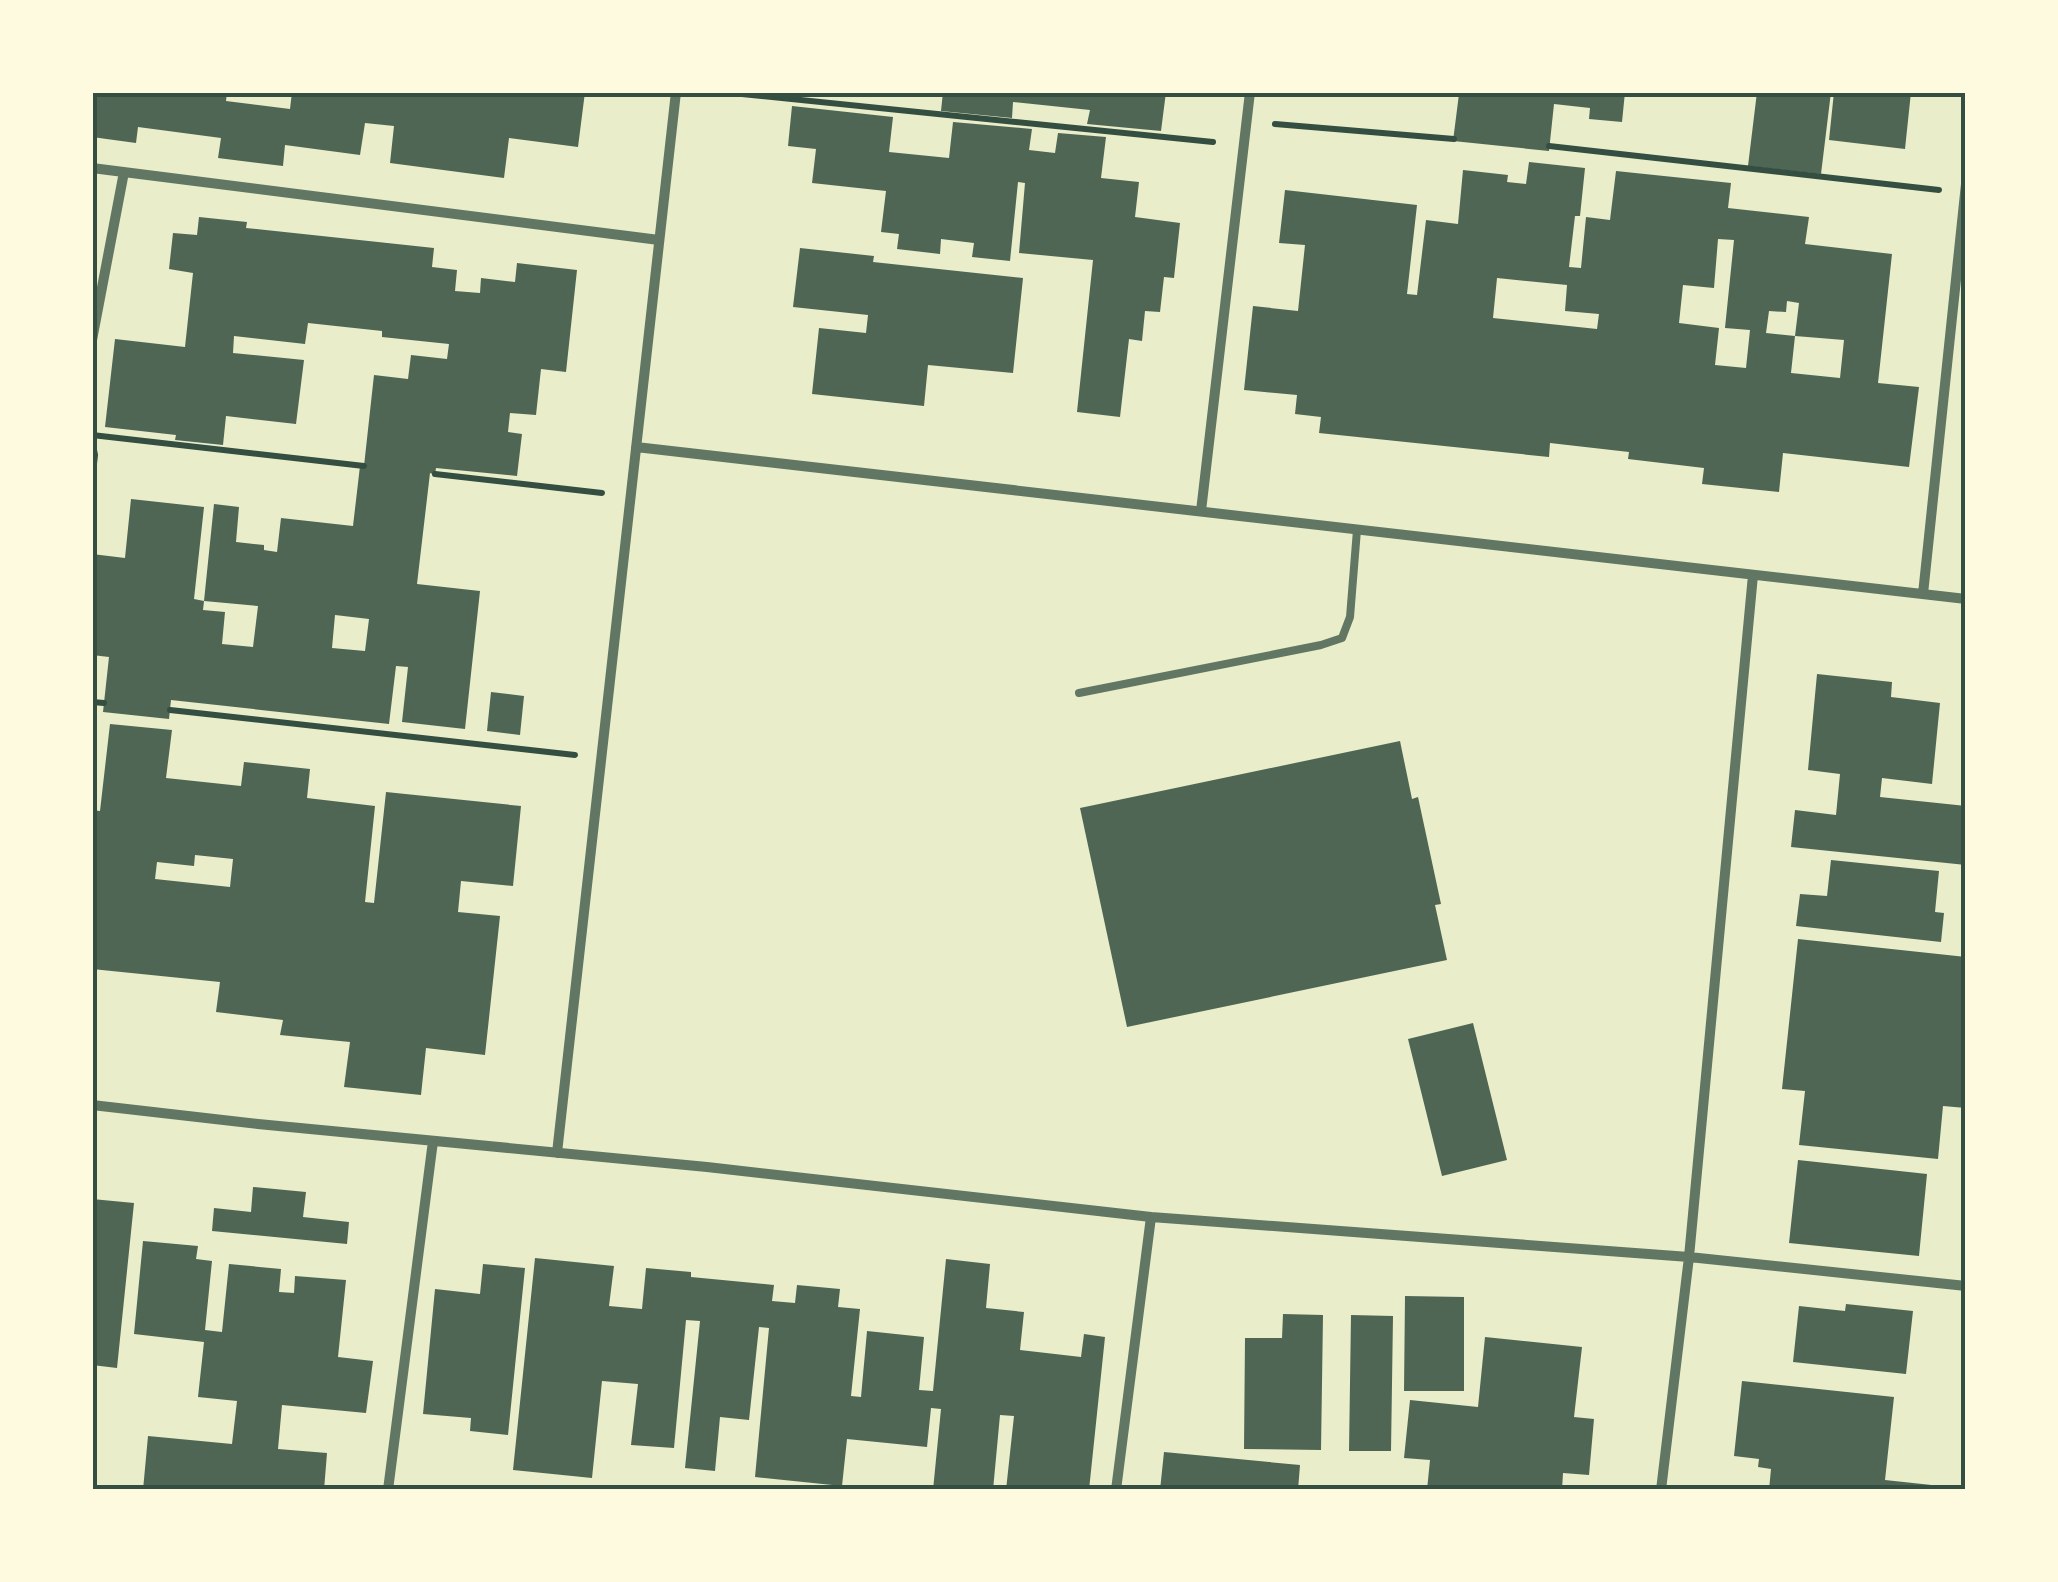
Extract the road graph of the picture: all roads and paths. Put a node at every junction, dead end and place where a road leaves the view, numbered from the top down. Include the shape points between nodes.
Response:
1 (676, 92) edge
2 (722, 92) edge
3 (1250, 92) edge
4 (1247, 122) junction
5 (1454, 139) dead end
6 (1244, 145) junction
7 (1549, 146) dead end
8 (92, 168) edge
9 (124, 172) junction
10 (1966, 184) edge
11 (1964, 193) edge
12 (658, 240) junction
13 (92, 340) edge
14 (92, 438) edge
15 (636, 447) junction
16 (364, 466) dead end
17 (434, 474) dead end
18 (92, 481) edge
19 (630, 496) junction
20 (1201, 512) junction
21 (1357, 530) junction
22 (1754, 575) junction
23 (1923, 594) junction
24 (1966, 600) edge
25 (1078, 694) dead end
26 (92, 702) edge
27 (104, 703) dead end
28 (170, 710) dead end
29 (601, 758) junction
30 (92, 1105) edge
31 (433, 1141) junction
32 (557, 1153) junction
33 (1152, 1216) junction
34 (1689, 1257) junction
35 (1966, 1286) edge
36 (388, 1490) edge
37 (1116, 1490) edge
38 (1661, 1490) edge

1 - 12 street
2 - 6 path
3 - 4 street
4 - 5 path
4 - 6 street
6 - 20 street
7 - 11 path
8 - 9 street
9 - 12 street
9 - 13 street
10 - 11 street
11 - 23 street
12 - 15 street
14 - 16 path
14 - 18 path
15 - 19 street
15 - 20 street
17 - 19 path
19 - 29 street
20 - 21 street
21 - 22 street
21 - 25 lane via 1350,617 1342,638
22 - 23 street
22 - 34 street
23 - 24 street
26 - 27 path
28 - 29 path
29 - 32 street
30 - 31 street
31 - 32 street
31 - 36 street
32 - 33 street
33 - 34 street
33 - 37 street
34 - 35 street
34 - 38 street

